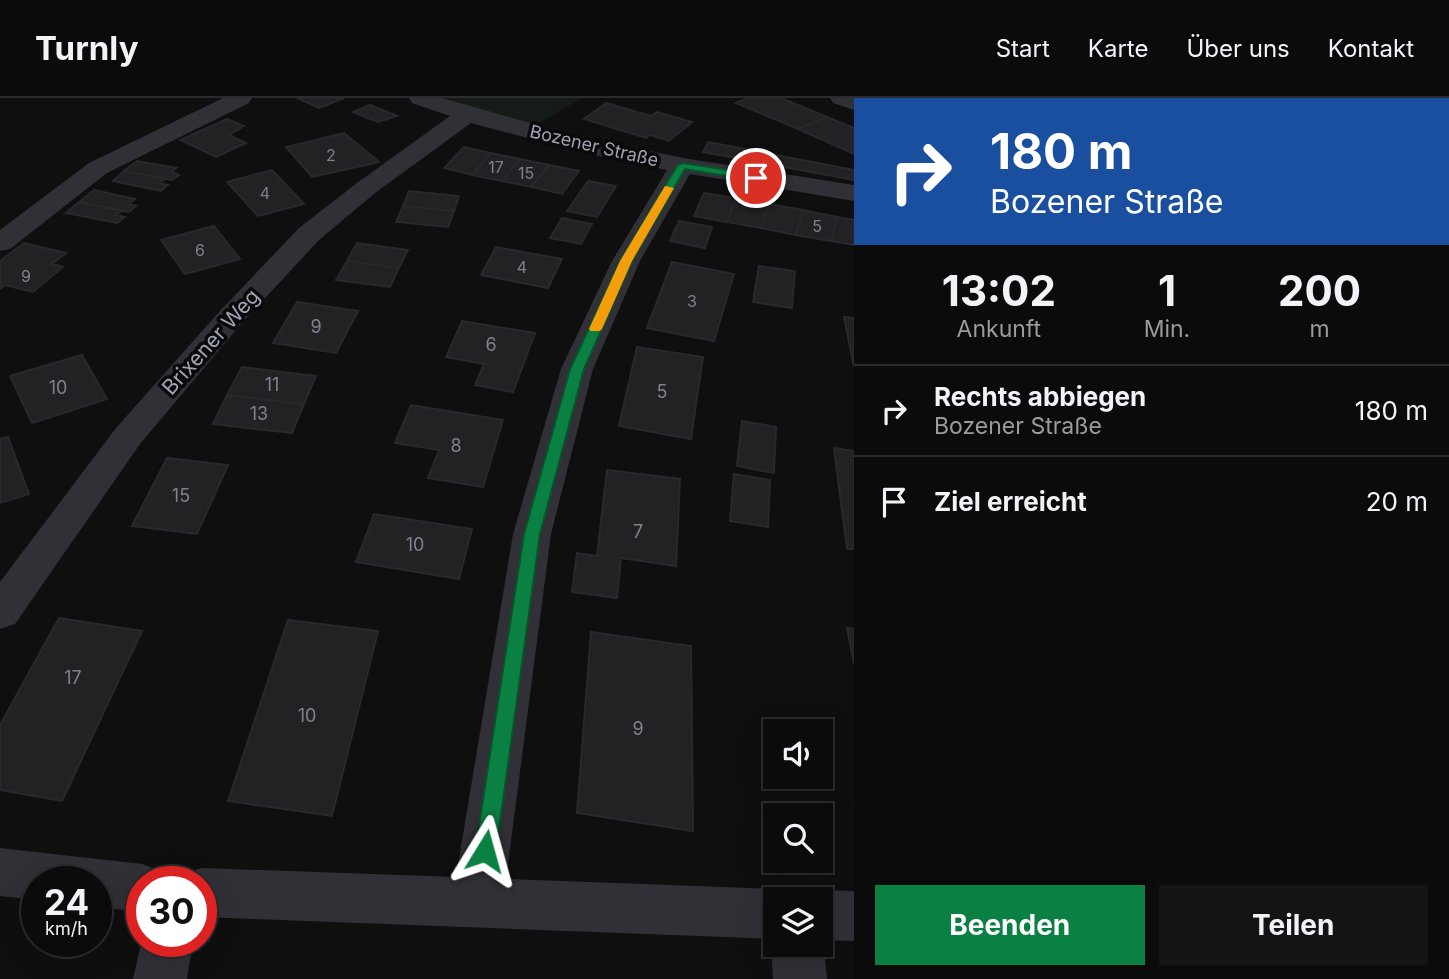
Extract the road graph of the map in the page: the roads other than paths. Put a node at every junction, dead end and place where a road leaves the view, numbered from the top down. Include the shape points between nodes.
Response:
1 (241, 98) edge
2 (420, 98) edge
3 (841, 98) edge
4 (854, 103) edge
5 (467, 115) junction
6 (682, 166) junction
7 (854, 193) edge
8 (0, 243) edge
9 (0, 613) edge
10 (0, 872) edge
11 (21, 874) edge
12 (217, 893) edge
13 (477, 903) junction
14 (763, 914) edge
15 (833, 915) edge
16 (854, 916) edge
17 (164, 957) edge
18 (799, 957) edge
19 (160, 979) edge
20 (800, 979) edge

1 - 8 street via 99,168
2 - 5 street, Bozener Straße
3 - 4 street
5 - 6 street, Bozener Straße
5 - 9 street, Brixener Weg via 309,234 128,436
6 - 7 street, Bozener Straße
6 - 13 street via 626,261 574,380 532,534
10 - 11 street
12 - 13 street
13 - 14 street
15 - 16 street
17 - 19 street
18 - 20 street

